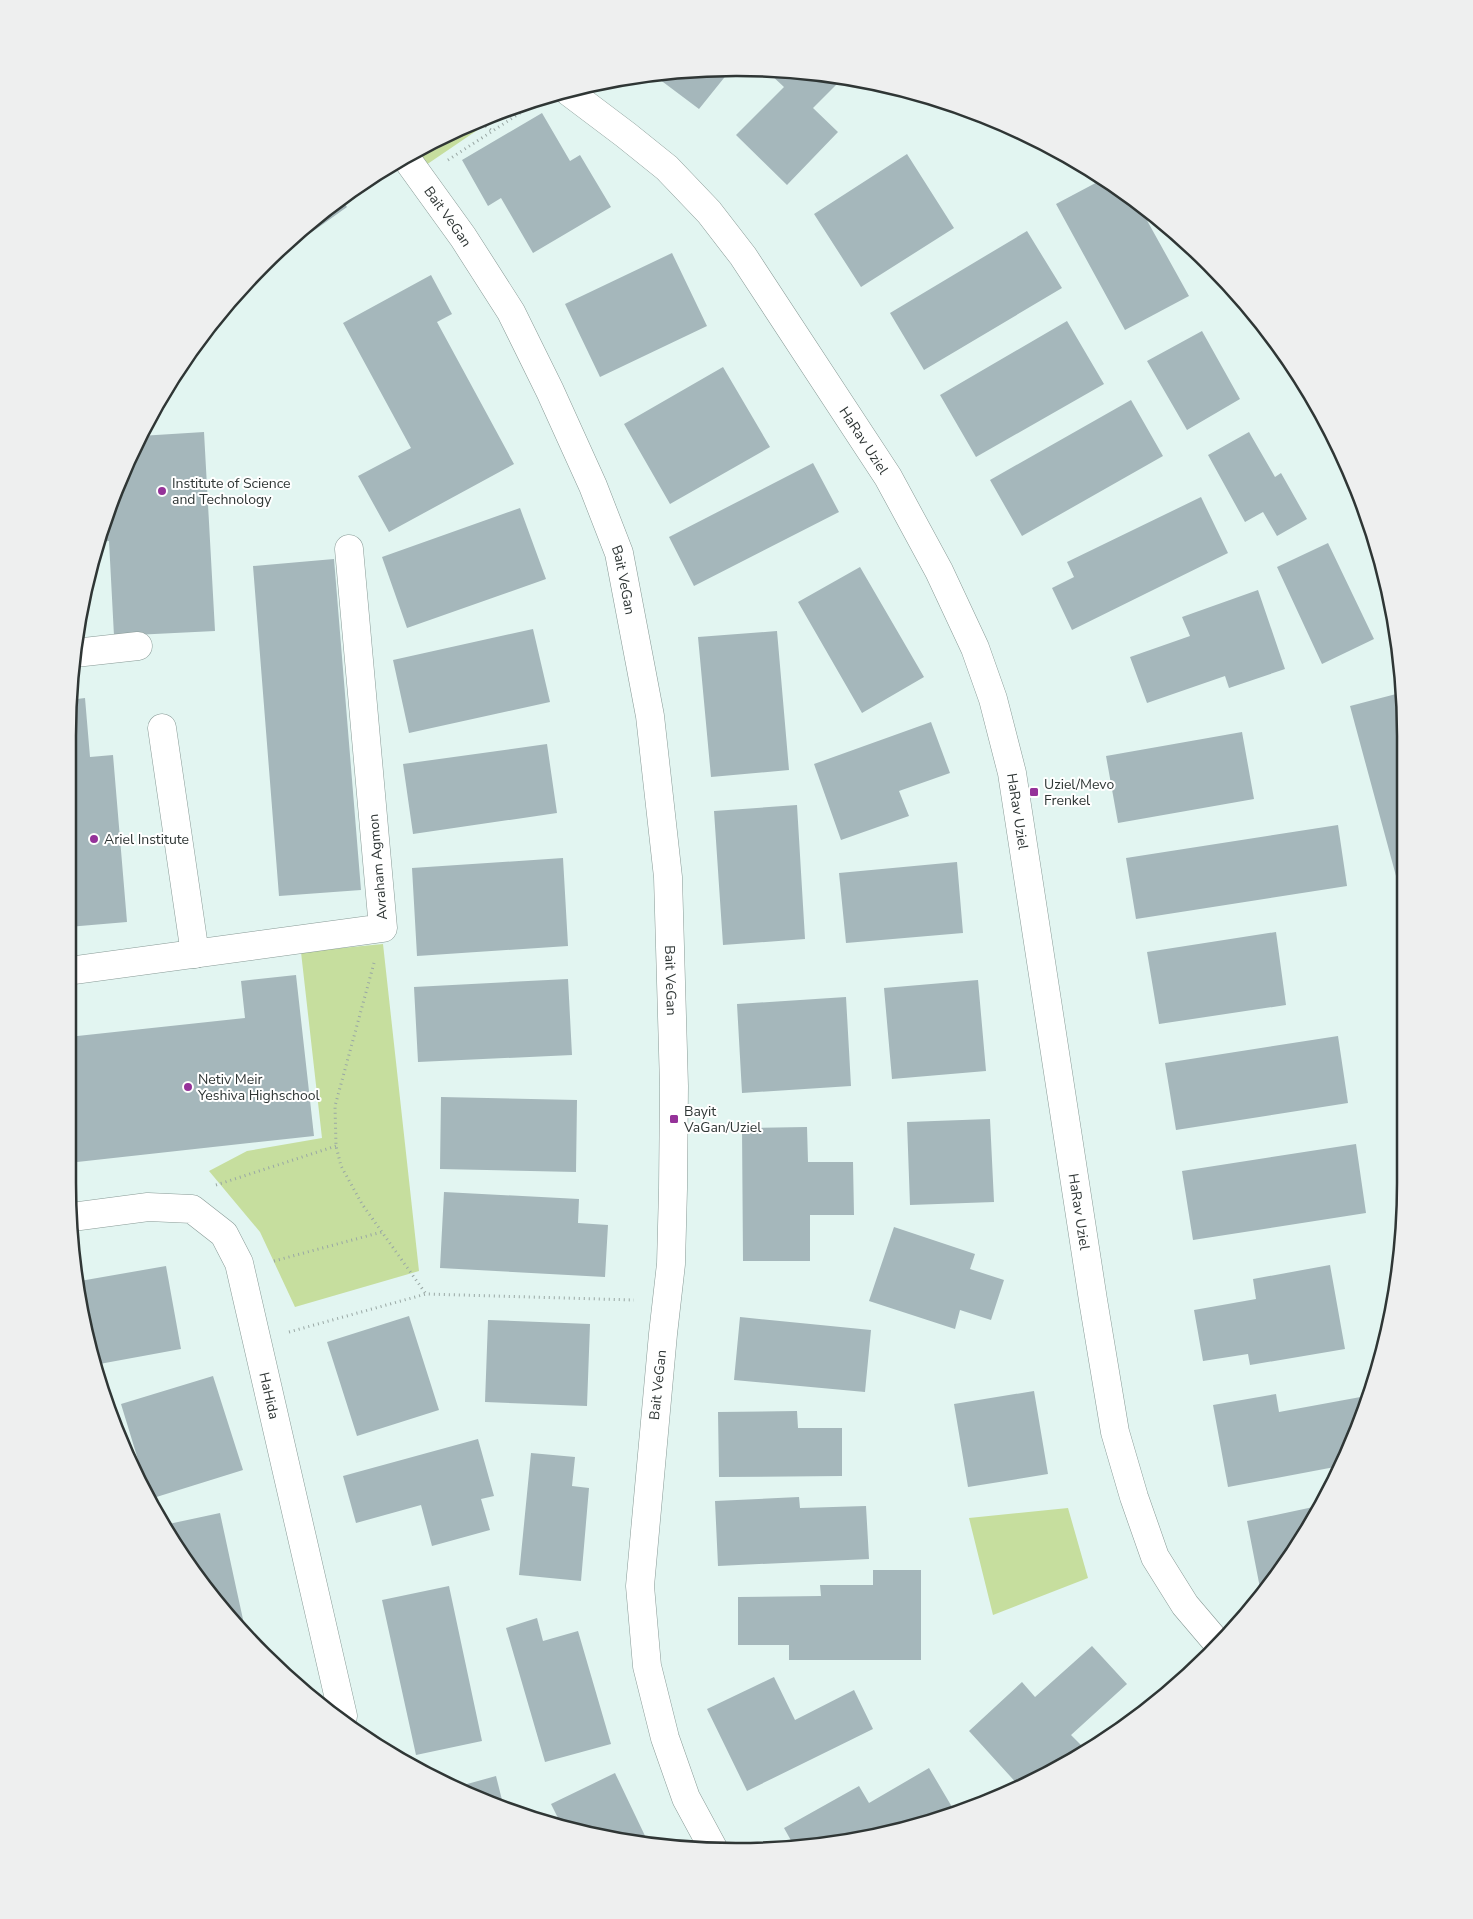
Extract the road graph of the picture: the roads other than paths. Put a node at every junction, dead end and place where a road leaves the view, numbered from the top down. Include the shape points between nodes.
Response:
1 (575, 97) edge
2 (414, 168) edge
3 (349, 549) dead end
4 (138, 646) dead end
5 (82, 652) edge
6 (162, 728) dead end
7 (195, 954) junction
8 (76, 970) edge
9 (78, 1216) edge
10 (1213, 1638) edge
11 (342, 1711) edge
12 (710, 1842) edge

1 - 10 street, HaRav Uziel via 667,168 709,212 743,256 888,477 939,571 975,648 993,699 1012,773 1116,1432 1155,1557 1185,1605
2 - 12 street, Bait VeGan via 511,312 589,478 618,553 650,716 668,877 674,1086 671,1264 640,1595 647,1666 665,1738 686,1798
3 - 7 street, Avraham Agmon via 383,928
4 - 5 street
6 - 7 street
7 - 8 street, Avraham Agmon
9 - 11 street, HaHida via 148,1207 192,1209 224,1234 239,1263

